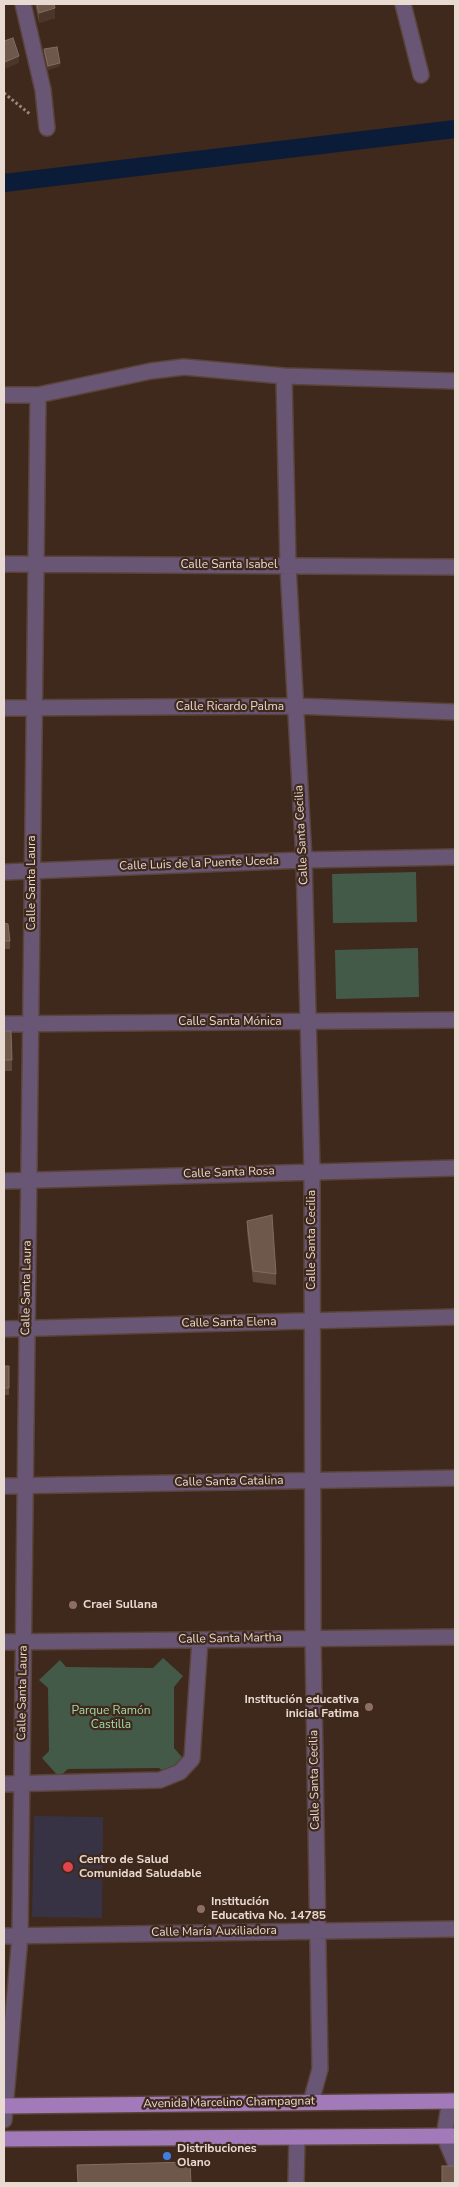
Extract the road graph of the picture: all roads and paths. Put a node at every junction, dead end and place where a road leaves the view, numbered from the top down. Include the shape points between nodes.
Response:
1 (23, 4) edge
2 (403, 4) edge
3 (420, 75) dead end
4 (4, 93) edge
5 (46, 128) joint
6 (284, 376) junction
7 (455, 381) edge
8 (38, 394) junction
9 (4, 395) edge
10 (4, 564) edge
11 (36, 564) junction
12 (288, 566) junction
13 (455, 567) edge
14 (294, 706) junction
15 (4, 708) edge
16 (33, 708) junction
17 (455, 712) edge
18 (455, 857) edge
19 (304, 860) junction
20 (4, 872) edge
21 (32, 872) junction
22 (455, 1020) edge
23 (309, 1022) junction
24 (4, 1024) edge
25 (30, 1024) junction
26 (455, 1168) edge
27 (312, 1170) junction
28 (29, 1180) junction
29 (4, 1181) edge
30 (455, 1317) edge
31 (312, 1320) junction
32 (27, 1328) junction
33 (4, 1329) edge
34 (455, 1478) edge
35 (314, 1481) junction
36 (25, 1485) junction
37 (4, 1486) edge
38 (455, 1637) edge
39 (313, 1638) junction
40 (200, 1640) junction
41 (4, 1642) edge
42 (23, 1642) junction
43 (4, 1784) edge
44 (22, 1784) junction
45 (455, 1929) edge
46 (318, 1930) junction
47 (4, 1936) edge
48 (20, 1936) junction
49 (453, 2101) edge
50 (311, 2102) junction
51 (4, 2110) edge
52 (450, 2136) edge
53 (297, 2137) junction
54 (4, 2139) edge
55 (455, 2162) edge
56 (296, 2183) edge

1 - 5 street via 43,90
2 - 3 street
4 - 5 path
6 - 7 street
6 - 8 street via 184,367
6 - 12 street, Calle Santa Cecilia
8 - 9 street
8 - 11 street, Calle Santa Laura
10 - 11 street, Calle Santa Isabel
11 - 12 street, Calle Santa Isabel
11 - 16 street, Calle Santa Laura
12 - 13 street, Calle Santa Isabel
12 - 14 street, Calle Santa Cecilia
14 - 16 street, Calle Ricardo Palma
14 - 17 street, Calle Ricardo Palma
14 - 19 street, Calle Santa Cecilia
15 - 16 street, Calle Ricardo Palma
16 - 21 street, Calle Santa Laura
18 - 19 street, Calle Luis de la Puente Uceda
19 - 21 street, Calle Luis de la Puente Uceda
19 - 23 street, Calle Santa Cecilia
20 - 21 street, Calle Luis de la Puente Uceda
21 - 25 street, Calle Santa Laura
22 - 23 street, Calle Santa Mónica
23 - 25 street, Calle Santa Mónica
23 - 27 street, Calle Santa Cecilia
24 - 25 street, Calle Santa Mónica
25 - 28 street, Calle Santa Laura
26 - 27 street, Calle Santa Rosa
27 - 28 street, Calle Santa Rosa
27 - 31 street, Calle Santa Cecilia
28 - 29 street, Calle Santa Rosa
28 - 32 street, Calle Santa Laura
30 - 31 street, Calle Santa Elena
31 - 32 street, Calle Santa Elena
31 - 35 street, Calle Santa Cecilia
32 - 33 street, Calle Santa Elena
32 - 36 street, Calle Santa Laura
34 - 35 street, Calle Santa Catalina
35 - 36 street, Calle Santa Catalina
35 - 39 street, Calle Santa Cecilia
36 - 37 street, Calle Santa Catalina
36 - 42 street, Calle Santa Laura
38 - 39 street, Calle Santa Martha
39 - 40 street, Calle Santa Martha
39 - 46 street, Calle Santa Cecilia
40 - 42 street, Calle Santa Martha
40 - 44 street via 192,1759 180,1772 160,1780
41 - 42 street, Calle Santa Martha
42 - 44 street, Calle Santa Laura
43 - 44 street
44 - 48 street, Calle Santa Laura
45 - 46 street, Calle María Auxiliadora
46 - 48 street, Calle María Auxiliadora
46 - 50 street, Calle Santa Cecilia via 320,2069
47 - 48 street, Calle María Auxiliadora
48 - 51 street, Calle Santa Laura
49 - 50 main road, Avenida Marcelino Champagnat
49 - 52 street
50 - 51 main road, Avenida Marcelino Champagnat
52 - 53 main road
52 - 55 street
53 - 54 main road
53 - 56 street

